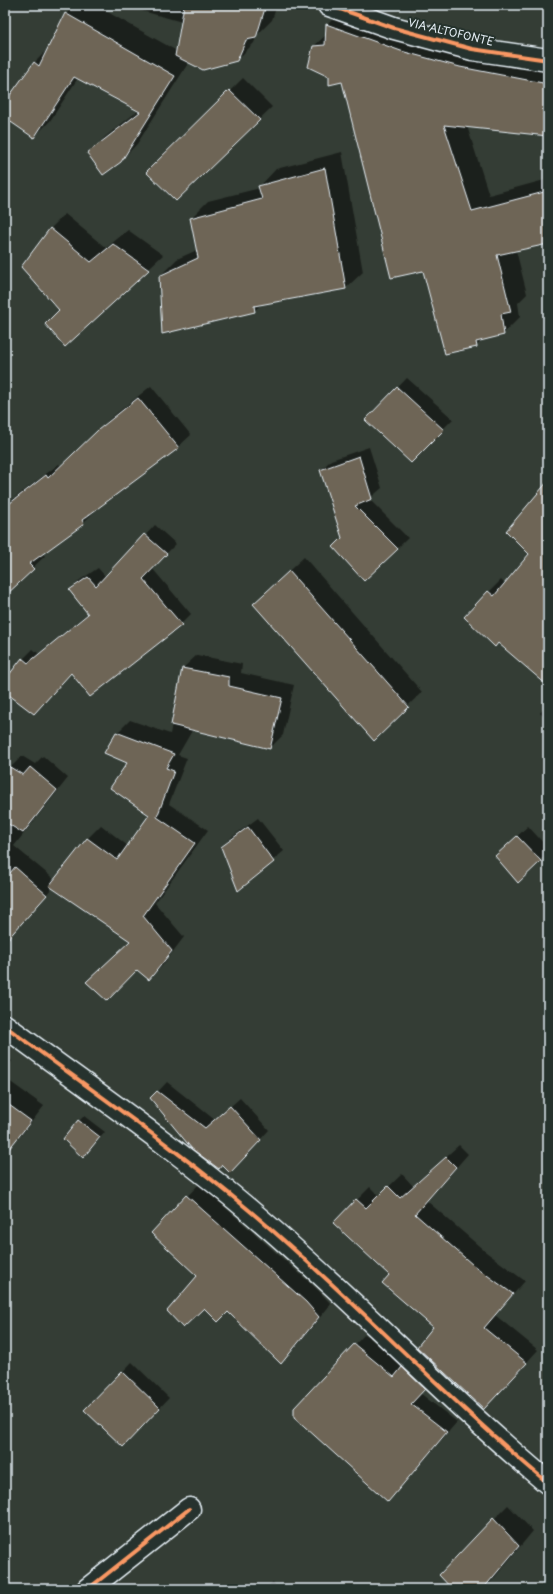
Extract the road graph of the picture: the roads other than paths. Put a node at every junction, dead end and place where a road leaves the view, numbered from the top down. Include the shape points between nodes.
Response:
1 (329, 5) edge
2 (548, 60) edge
3 (5, 1026) edge
4 (548, 1483) edge
5 (189, 1509) dead end
6 (88, 1589) edge

1 - 2 street, VIA ALTOFONTE via 394,28 472,49
3 - 4 street via 250,1211 501,1444
5 - 6 street

